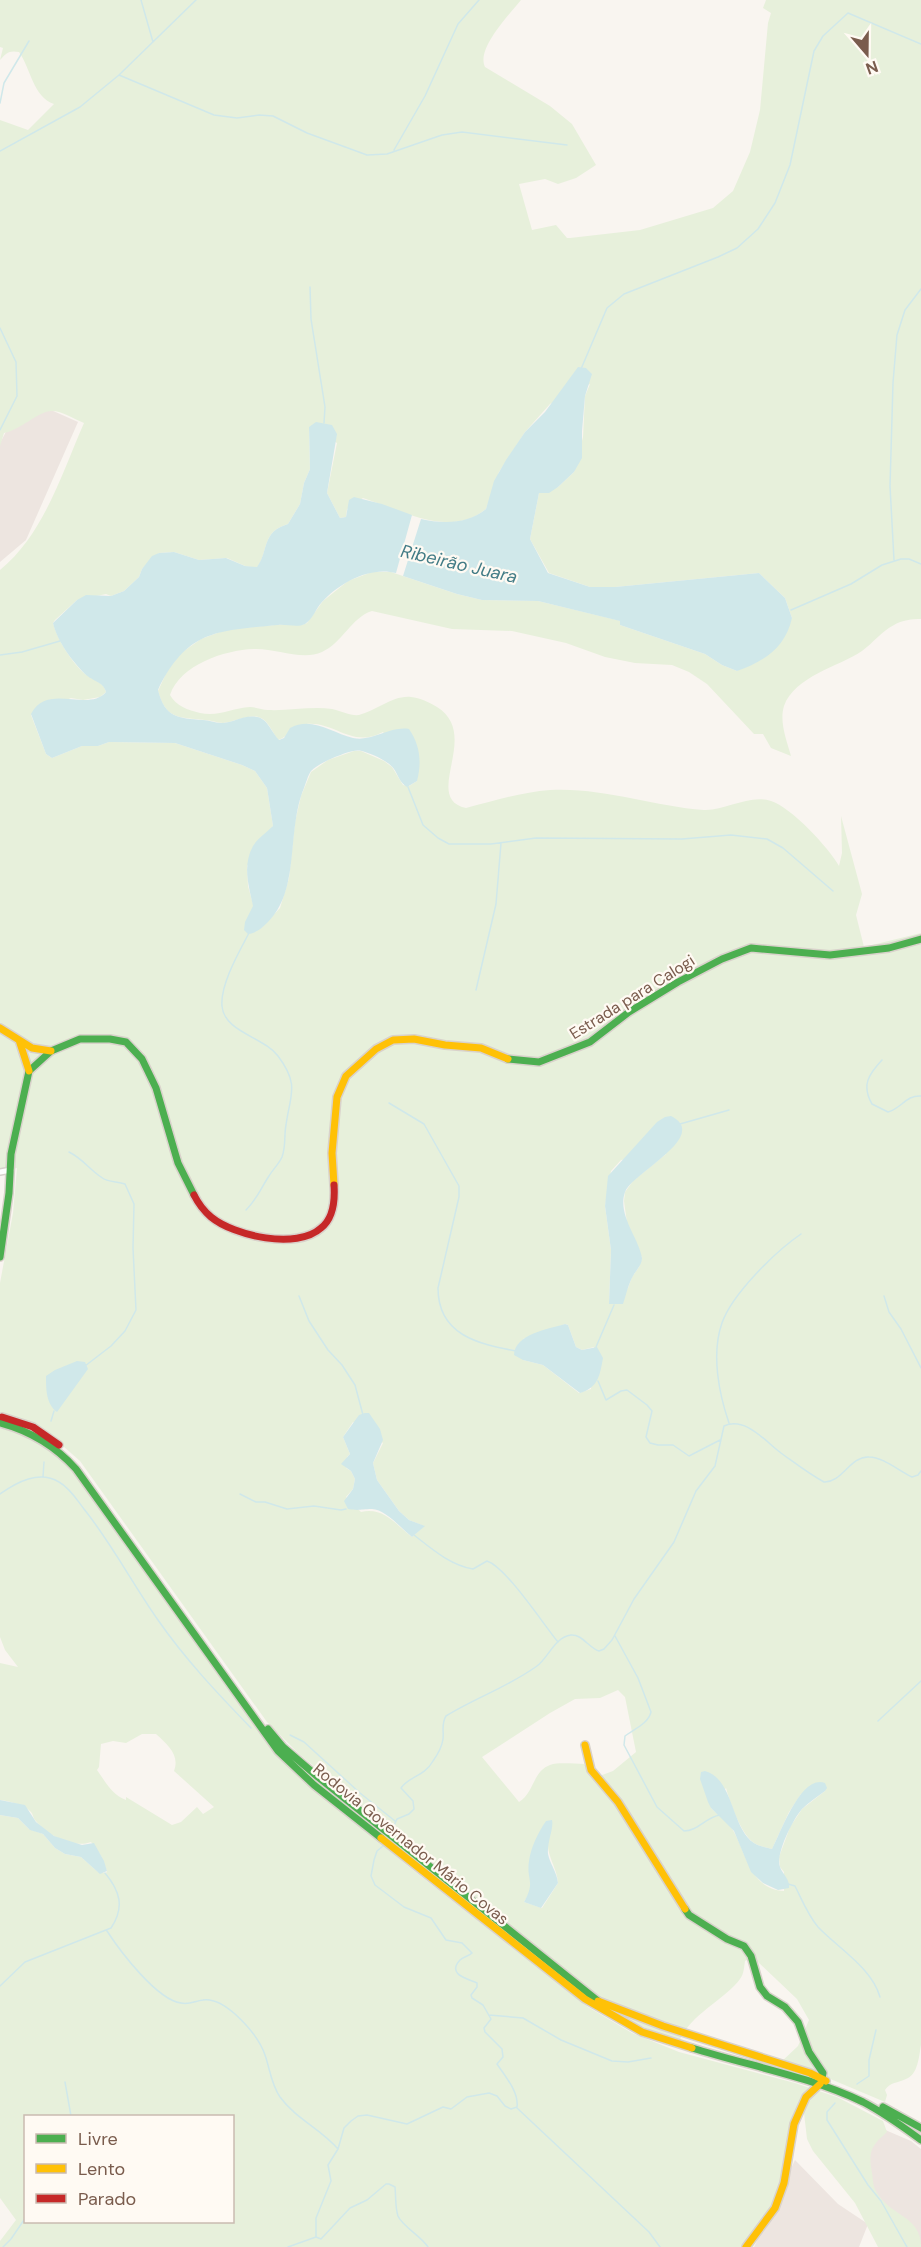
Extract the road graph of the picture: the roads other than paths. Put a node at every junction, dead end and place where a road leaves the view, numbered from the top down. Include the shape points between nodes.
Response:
1 (921, 939) edge
2 (0, 1028) edge
3 (19, 1040) junction
4 (51, 1052) junction
5 (29, 1071) junction
6 (11, 1170) junction
7 (0, 1172) edge
8 (0, 1257) edge
9 (0, 1417) edge
10 (0, 1423) edge
11 (585, 1744) dead end
12 (821, 2081) junction
13 (921, 2128) edge
14 (921, 2140) edge
15 (746, 2247) edge

1 - 4 main road, Estrada para Calogi via 889,948 830,955 751,948 678,982 590,1042 539,1062 512,1061 481,1048 414,1039 393,1041 376,1049 346,1076 338,1097 332,1153 332,1213 322,1228 308,1236 289,1239 252,1236 227,1227 198,1202 178,1163 156,1088 142,1059 126,1042 80,1039
2 - 3 main road
3 - 4 main road
3 - 5 main road
4 - 5 main road, Estrada para Calogi
5 - 6 main road
6 - 7 street
6 - 8 main road
9 - 12 main road, Rodovia Governador Mário Covas via 42,1431 81,1467 233,1682 284,1747 318,1777 602,2004
10 - 12 main road, Rodovia Governador Mário Covas via 33,1434 65,1456 278,1750 375,1834 597,2008 665,2040
11 - 12 main road via 591,1770 618,1802 689,1916 744,1946 760,1987 798,2022 809,2052 823,2073
12 - 13 main road, Rodovia Governador Mário Covas via 880,2105
12 - 14 main road, Rodovia Governador Mário Covas via 897,2122
12 - 15 main road via 806,2097 794,2124 784,2183 775,2208

